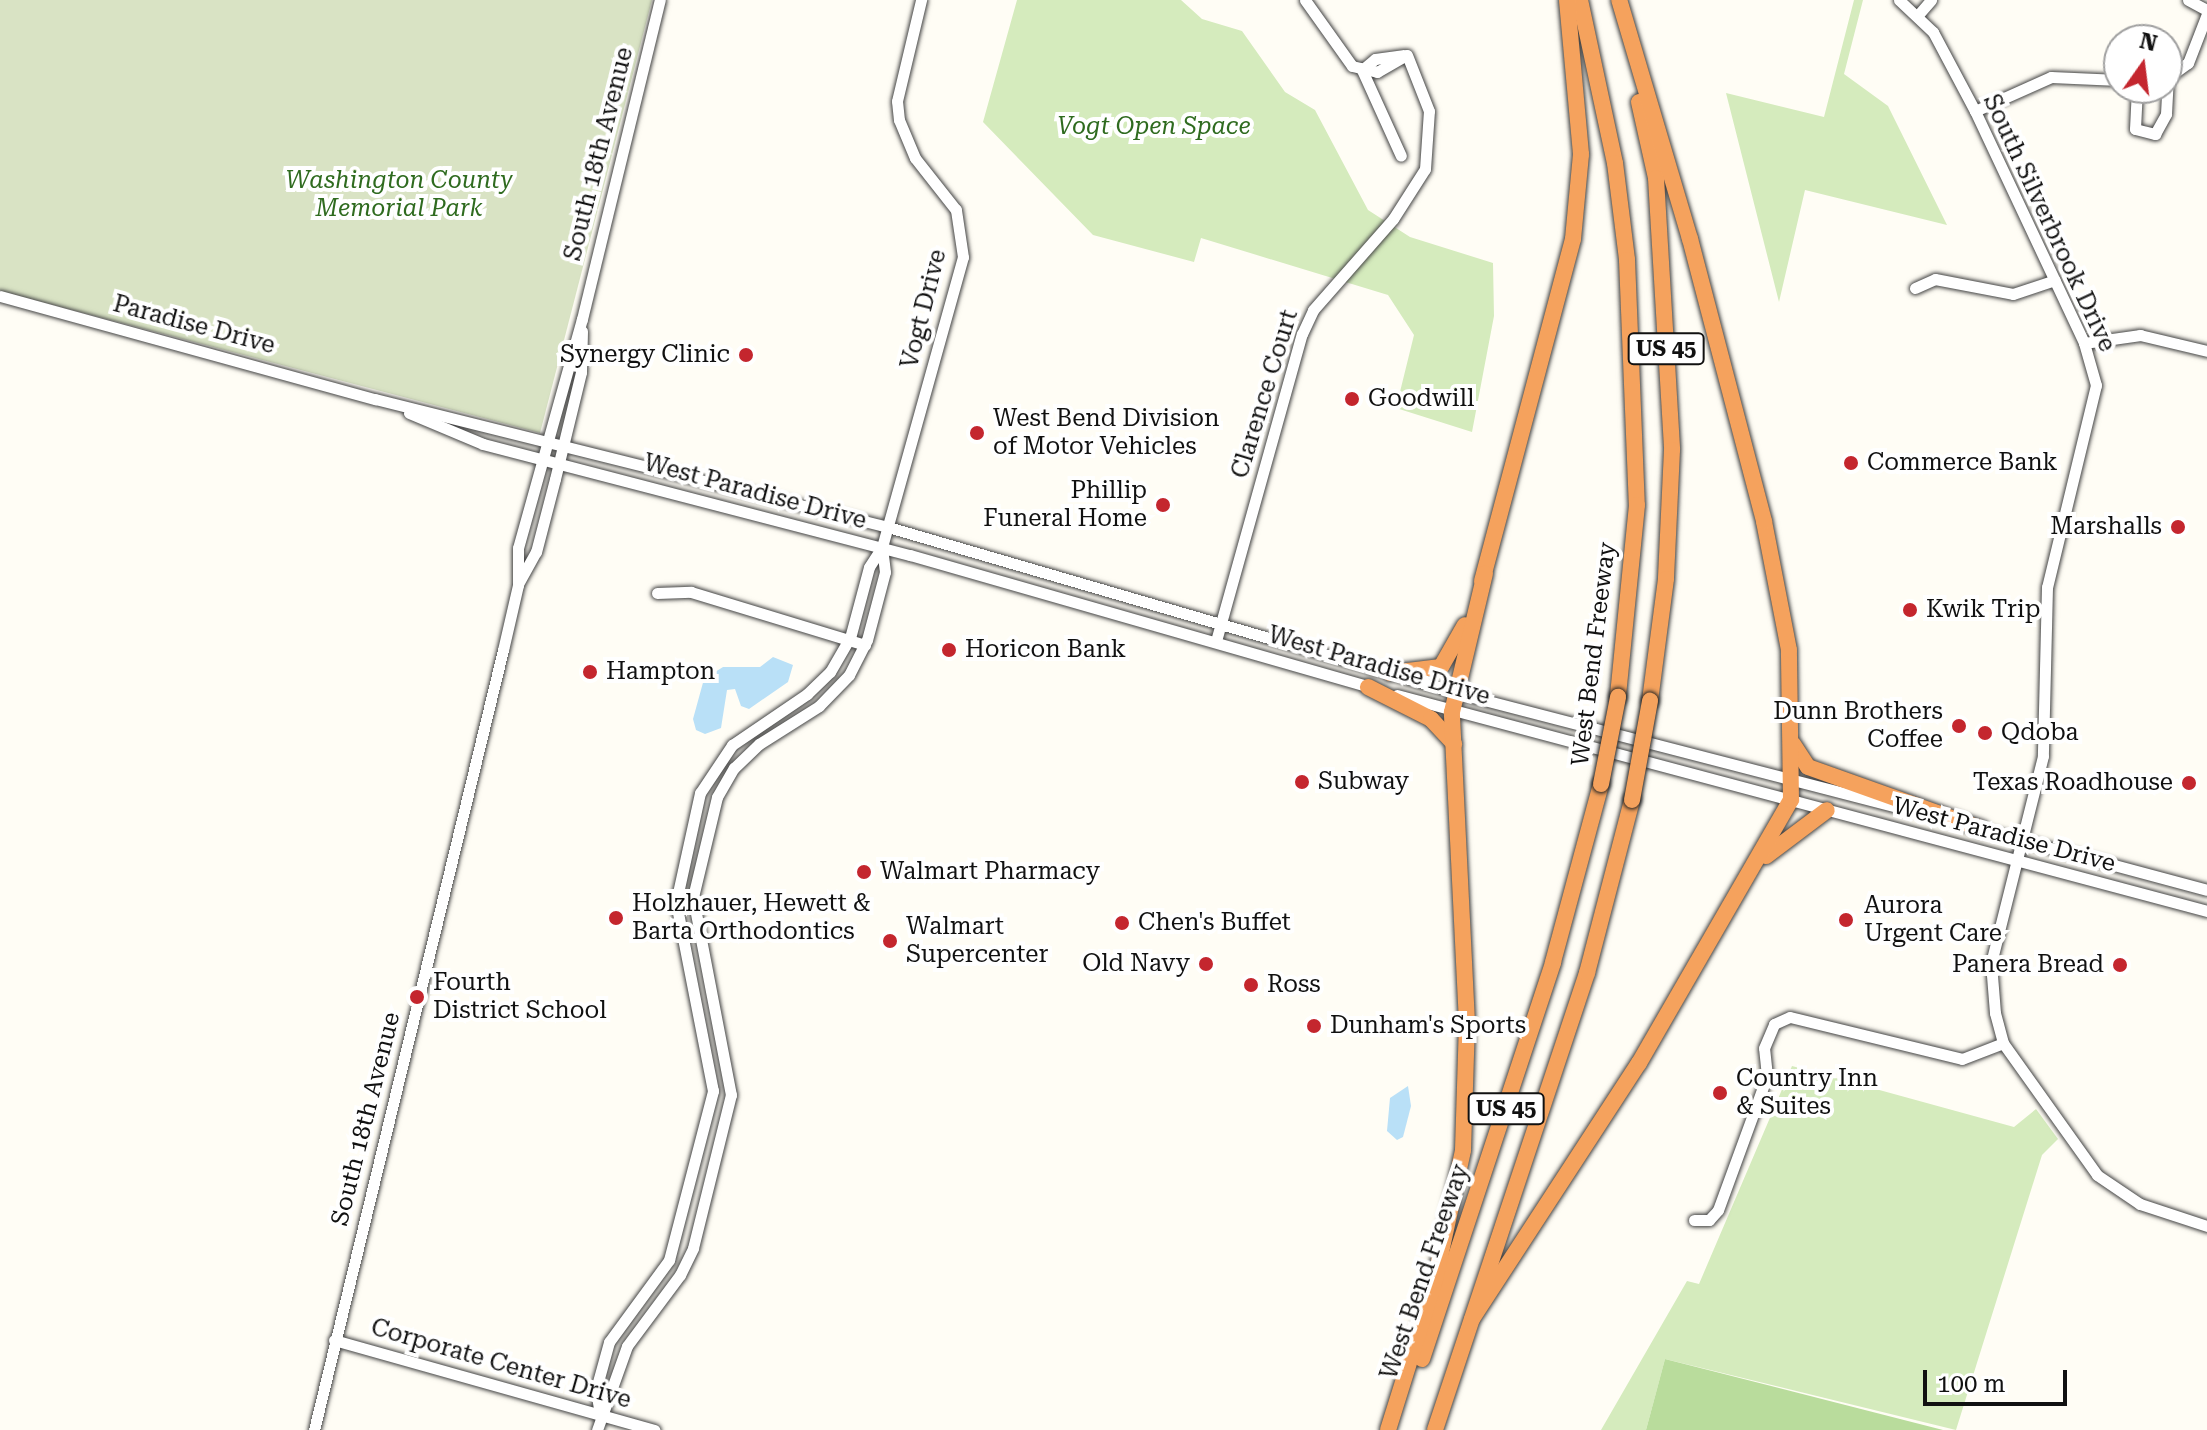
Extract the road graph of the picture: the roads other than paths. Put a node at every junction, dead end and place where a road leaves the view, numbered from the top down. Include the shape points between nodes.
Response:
1 (660, 0) edge
2 (921, 0) edge
3 (1305, 0) edge
4 (1567, 0) edge
5 (1580, 0) edge
6 (1618, 0) edge
7 (1899, 0) edge
8 (1931, 0) edge
9 (2188, 0) edge
10 (2207, 12) edge
11 (1918, 15) junction
12 (2183, 67) edge
13 (1362, 70) junction
14 (2103, 79) edge
15 (2136, 104) edge
16 (2166, 104) edge
17 (1975, 111) junction
18 (1401, 156) dead end
19 (2055, 280) junction
20 (1915, 288) dead end
21 (0, 296) edge
22 (582, 319) junction
23 (2084, 343) junction
24 (2207, 351) edge
25 (375, 399) junction
26 (546, 442) junction
27 (563, 446) junction
28 (540, 459) junction
29 (558, 464) junction
30 (888, 527) junction
31 (882, 547) junction
32 (1485, 574) junction
33 (518, 585) junction
34 (657, 593) dead end
35 (1221, 623) junction
36 (850, 638) junction
37 (1216, 641) junction
38 (865, 645) junction
39 (1390, 673) junction
40 (1368, 687) junction
41 (1457, 693) junction
42 (1452, 712) junction
43 (1791, 739) junction
44 (1454, 744) junction
45 (1792, 779) junction
46 (1791, 800) junction
47 (1827, 810) junction
48 (1982, 829) junction
49 (2022, 841) junction
50 (2016, 861) junction
51 (1759, 862) junction
52 (2207, 890) edge
53 (2207, 911) edge
54 (2003, 1043) junction
55 (1694, 1220) dead end
56 (2207, 1226) edge
57 (1472, 1319) junction
58 (334, 1340) junction
59 (600, 1415) junction
60 (314, 1430) edge
61 (597, 1430) edge
62 (655, 1430) edge
63 (1388, 1430) edge
64 (1397, 1430) edge
65 (1435, 1430) edge

1 - 22 street, South 18th Avenue
2 - 30 street, Vogt Drive via 897,101 899,120 915,158 956,210 964,249
3 - 13 street via 1342,58
4 - 32 highway via 1581,154 1573,239
5 - 64 highway, West Bend Freeway / US 45, bridge via 1615,163 1627,260 1637,505 1618,697 1601,784 1553,962
6 - 43 highway via 1690,239 1764,521 1789,650
6 - 57 highway, US 45, bridge via 1656,178 1672,450 1666,579 1632,800 1587,973
7 - 11 street, South Silverbrook Drive
8 - 11 street
9 - 10 street
10 - 12 street
11 - 17 street, South Silverbrook Drive
13 - 18 street
13 - 35 street, Clarence Court via 1375,59 1407,55 1429,111 1425,169 1393,219 1307,322
14 - 17 street via 2051,77
15 - 16 street via 2135,129 2155,134
17 - 19 street, South Silverbrook Drive
19 - 20 street via 2013,294 1935,279
19 - 23 street, South Silverbrook Drive
21 - 25 street, Paradise Drive
22 - 26 street, South 18th Avenue
22 - 27 street, South 18th Avenue via 581,372
23 - 24 street via 2140,335
23 - 49 street, South Silverbrook Drive via 2096,385 2094,408 2047,587 2043,756
25 - 26 street, Paradise Drive
25 - 28 street, Paradise Drive via 483,444
26 - 27 street, West Paradise Drive
26 - 28 street, South 18th Avenue
27 - 29 street, South 18th Avenue
27 - 30 street, West Paradise Drive
28 - 29 street, West Paradise Drive
28 - 33 street, South 18th Avenue via 518,548
29 - 31 street, West Paradise Drive
29 - 33 street, South 18th Avenue via 536,552
30 - 31 street, Vogt Drive
30 - 35 street, West Paradise Drive
31 - 36 street via 869,567
31 - 37 street, West Paradise Drive
31 - 38 street via 885,572
32 - 39 highway via 1447,661 1433,670
32 - 41 highway
33 - 58 street, South 18th Avenue
34 - 36 street via 691,592
35 - 37 street, Clarence Court
35 - 39 street, West Paradise Drive
36 - 38 street
36 - 59 street via 830,672 807,694 732,745 700,793 676,902 713,1091 669,1260 609,1342 596,1389
37 - 40 street, West Paradise Drive
38 - 59 street via 837,690 759,744 734,768 717,797 693,897 731,1095 693,1248 627,1346
39 - 41 street, West Paradise Drive
40 - 42 street, West Paradise Drive
40 - 44 highway via 1431,719
41 - 42 highway
41 - 45 street, West Paradise Drive
42 - 44 highway
42 - 46 street, West Paradise Drive
43 - 45 highway
43 - 48 highway via 1808,767
44 - 63 highway via 1467,1023 1465,1130 1439,1266
45 - 46 highway
45 - 48 street, West Paradise Drive
46 - 47 street, West Paradise Drive
46 - 51 highway
47 - 50 street, West Paradise Drive
47 - 51 highway
48 - 49 street, West Paradise Drive
49 - 50 street, South Silverbrook Drive
49 - 52 street, West Paradise Drive
50 - 53 street, West Paradise Drive
50 - 54 street, South Silverbrook Drive via 1991,963
51 - 57 highway via 1639,1063
54 - 55 street via 1962,1059 1801,1019 1774,1024 1764,1048 1767,1076 1718,1210 1709,1220
54 - 56 street via 2097,1175 2140,1204
57 - 65 highway, US 45
58 - 59 street, Corporate Center Drive
58 - 60 street, South 18th Avenue
59 - 61 street
59 - 62 street, Corporate Center Drive

